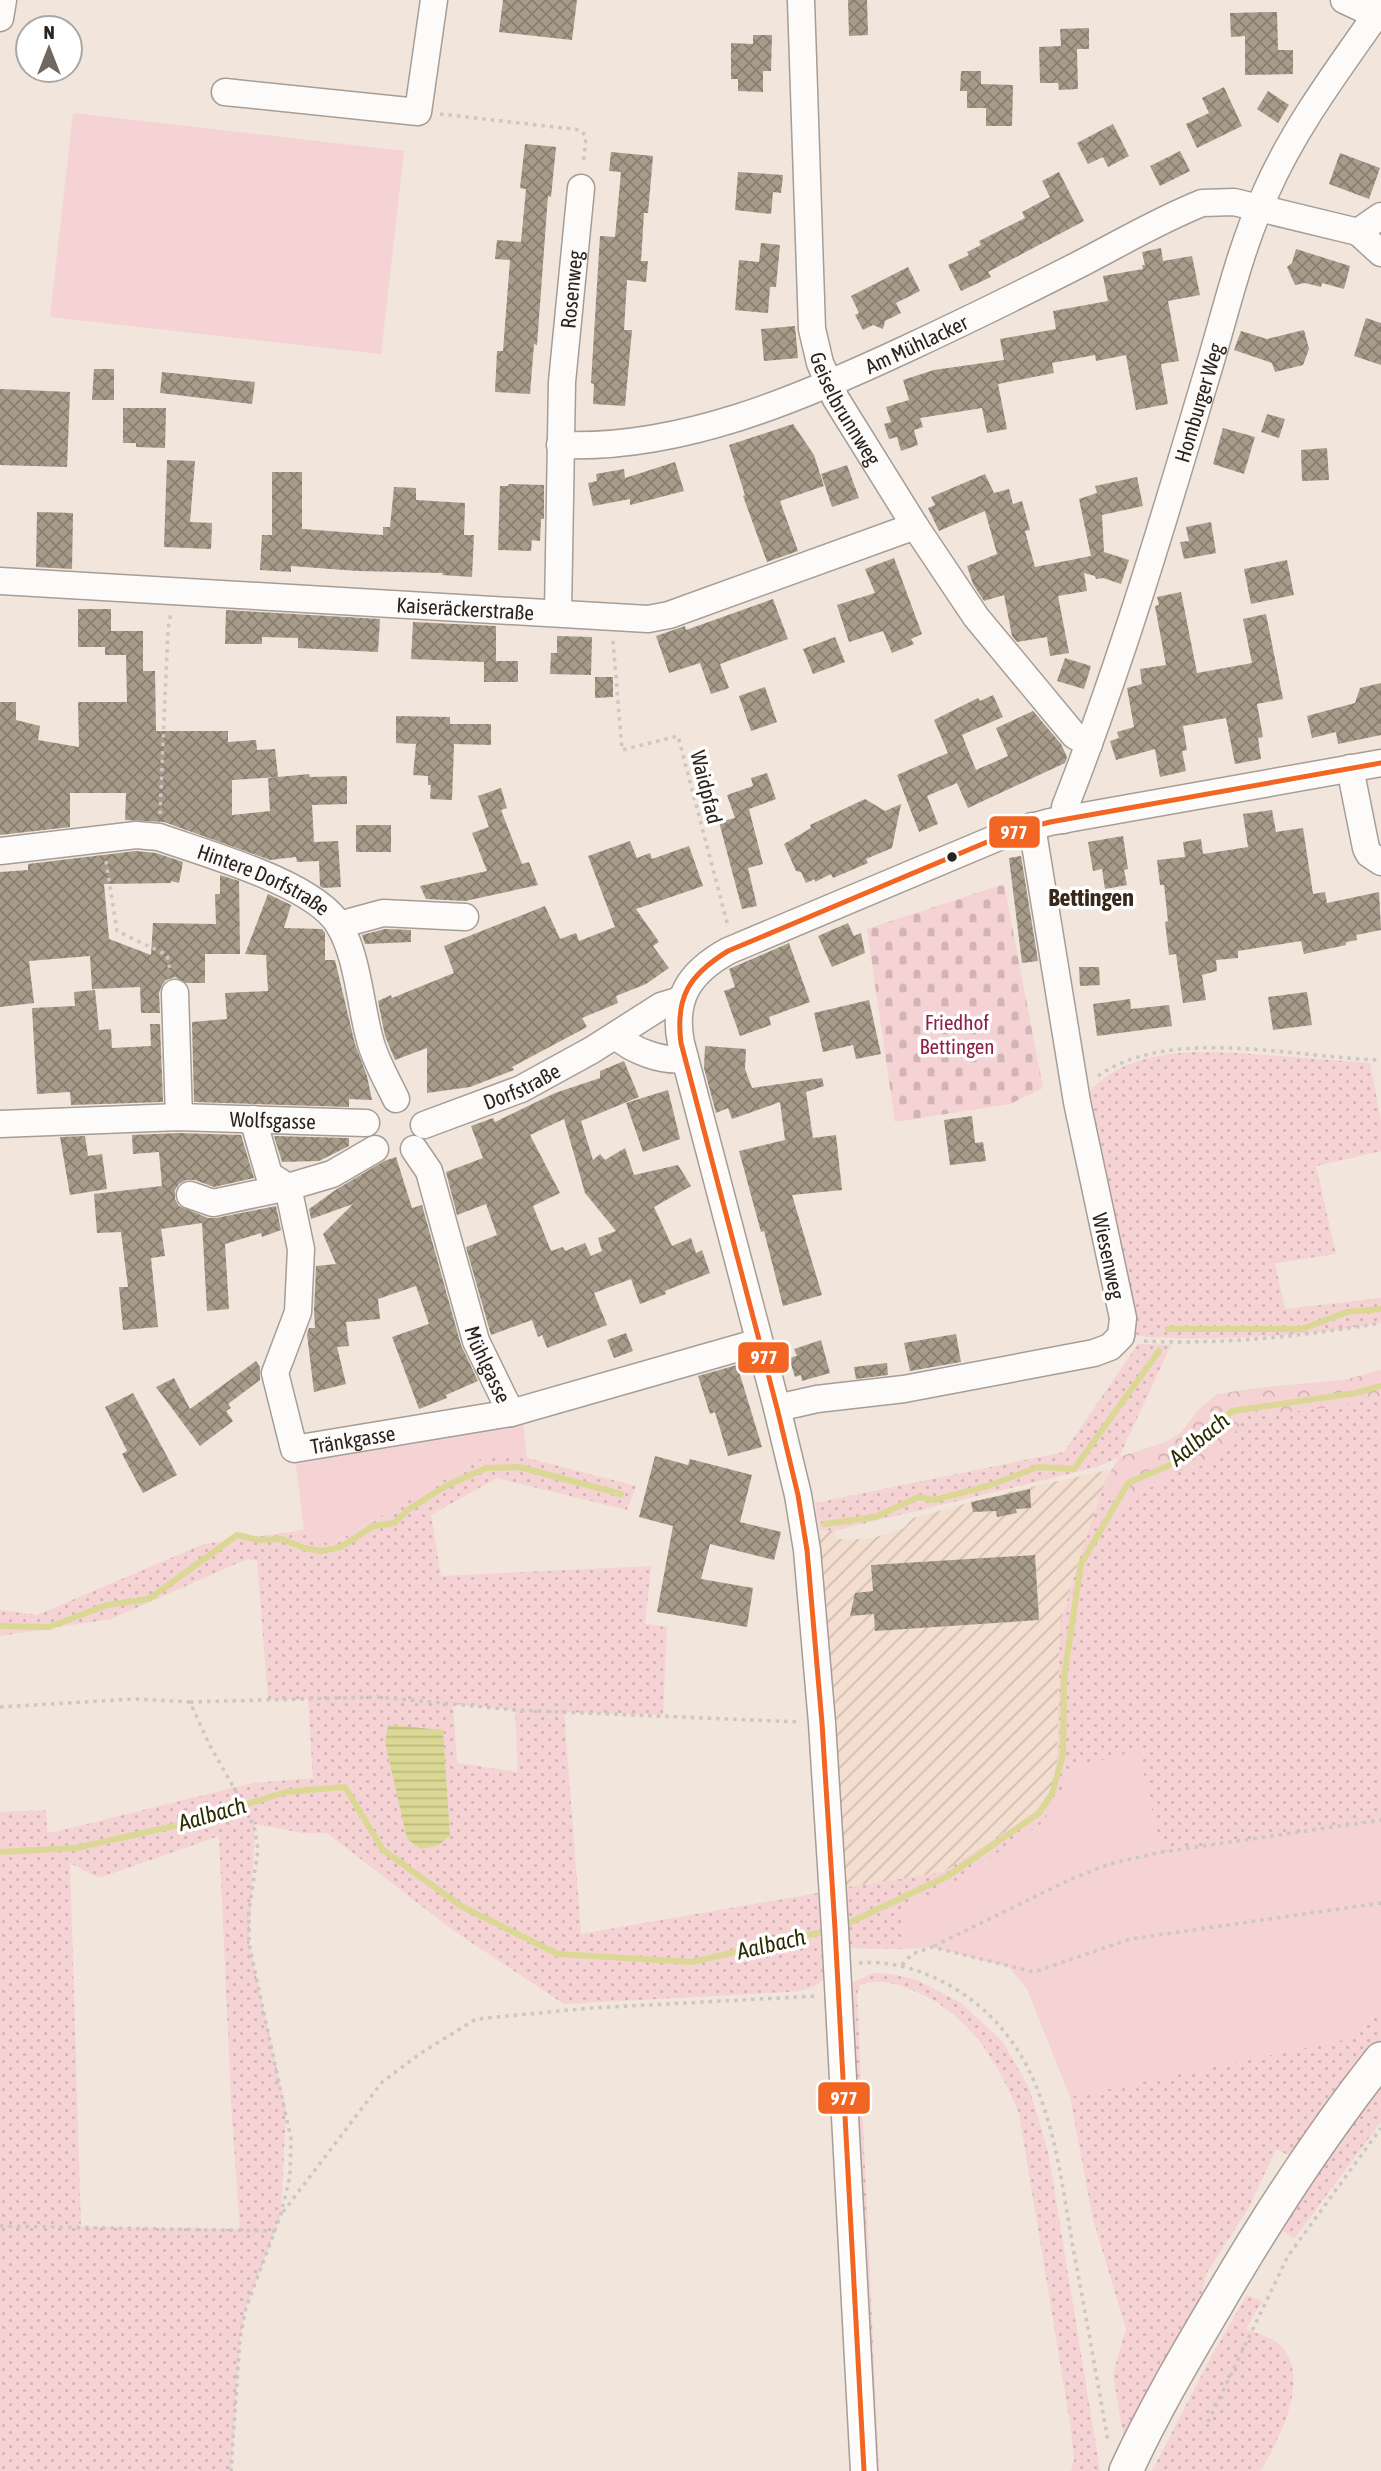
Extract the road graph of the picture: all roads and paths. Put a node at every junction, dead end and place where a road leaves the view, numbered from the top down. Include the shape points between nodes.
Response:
1 (3, 0) edge
2 (434, 0) edge
3 (801, 0) edge
4 (1344, 0) edge
5 (1378, 11) edge
6 (0, 18) edge
7 (225, 92) dead end
8 (418, 111) junction
9 (581, 188) joint
10 (1259, 208) junction
11 (1381, 216) edge
12 (1358, 232) junction
13 (1381, 253) edge
14 (828, 383) junction
15 (560, 444) junction
16 (915, 526) junction
17 (0, 580) edge
18 (175, 590) junction
19 (558, 613) junction
20 (611, 617) junction
21 (1089, 744) junction
22 (1381, 762) edge
23 (1350, 768) junction
24 (1064, 820) junction
25 (1032, 826) junction
26 (159, 837) junction
27 (103, 839) junction
28 (0, 851) edge
29 (1381, 862) edge
30 (465, 917) dead end
31 (340, 925) junction
32 (735, 948) junction
33 (175, 993) joint
34 (681, 1000) junction
35 (616, 1036) junction
36 (685, 1059) junction
37 (1381, 1060) edge
38 (1074, 1087) junction
39 (396, 1099) junction
40 (179, 1117) junction
41 (253, 1119) junction
42 (0, 1124) edge
43 (366, 1124) junction
44 (424, 1125) junction
45 (375, 1149) junction
46 (414, 1149) junction
47 (288, 1187) junction
48 (190, 1195) dead end
49 (1381, 1323) edge
50 (1121, 1336) junction
51 (760, 1342) junction
52 (777, 1408) junction
53 (511, 1413) junction
54 (190, 1702) junction
55 (0, 1707) edge
56 (822, 1723) junction
57 (1381, 1819) edge
58 (1381, 1903) edge
59 (932, 1947) junction
60 (837, 1964) junction
61 (902, 1965) junction
62 (839, 1994) junction
63 (1381, 2059) edge
64 (1381, 2128) edge
65 (281, 2214) junction
66 (0, 2226) edge
67 (276, 2231) junction
68 (1208, 2423) dead end
69 (1117, 2458) edge
70 (231, 2471) edge
71 (864, 2471) edge

1 - 6 street
2 - 8 street
3 - 14 street, Geiselbrunnweg via 812,328
4 - 5 street
5 - 10 street, Homburger Weg via 1287,151
7 - 8 street
8 - 9 path via 581,130 586,137
9 - 15 street, Rosenweg
10 - 12 street, Am Mühlacker
10 - 14 street, Am Mühlacker via 1234,202 1202,203 1017,296
10 - 21 street, Homburger Weg
11 - 12 street
12 - 13 street
14 - 15 street, Am Mühlacker via 677,433 599,444
14 - 16 street, Geiselbrunnweg
15 - 19 street, Rosenweg
16 - 20 street, Kaiseräckerstraße via 669,615
16 - 21 street, Geiselbrunnweg via 976,617 1074,735
17 - 18 street, Kaiseräckerstraße
18 - 19 street, Kaiseräckerstraße
18 - 26 path via 168,629
19 - 20 street, Kaiseräckerstraße
20 - 32 path, Waidpfad via 622,750 678,736
21 - 24 street, Homburger Weg
22 - 23 street
23 - 24 street
23 - 29 street via 1366,848
24 - 25 street
25 - 32 street via 968,848
25 - 38 street, Wiesenweg
26 - 27 street, Hintere Dorfstraße
26 - 31 street, Hintere Dorfstraße via 288,884 320,903
27 - 28 street, Hintere Dorfstraße
27 - 33 path via 117,931 167,955
30 - 31 street via 383,913
31 - 39 street, Hintere Dorfstraße via 353,960 370,1042
32 - 34 street via 698,971
33 - 40 street
34 - 35 street, Dorfstraße via 661,1006
34 - 36 street via 678,1025
35 - 36 street via 660,1058
35 - 44 street, Dorfstraße via 521,1089
36 - 51 street
37 - 38 path via 1183,1048 1138,1056
38 - 50 street, Wiesenweg via 1123,1318
39 - 43 street via 382,1102
39 - 44 street via 419,1111
40 - 41 street, Wolfsgasse
40 - 42 street, Wolfsgasse
41 - 43 street, Wolfsgasse
41 - 47 street, Tränkgasse via 270,1175
43 - 45 street
44 - 46 street
45 - 46 street via 401,1156
45 - 47 street via 332,1174
46 - 53 street, Mühlgasse via 429,1171 476,1341
47 - 48 street via 213,1203
47 - 53 street, Tränkgasse via 301,1249 298,1312 275,1373 294,1449
49 - 50 path via 1231,1341 1146,1341
50 - 52 street via 1094,1353
51 - 52 street
51 - 53 street, Mühlgasse
52 - 56 street via 802,1516
54 - 55 path via 136,1699
54 - 56 path via 378,1697 515,1710
54 - 65 path via 255,1830 258,1850 249,1944 291,2139 290,2175
56 - 60 street
57 - 59 path via 1109,1864
58 - 59 path via 1130,1940 1034,1972
59 - 61 path via 912,1954
60 - 61 path
60 - 62 street
61 - 69 path via 946,1983 990,2014 1036,2082 1054,2140 1097,2377
62 - 65 path via 477,2019 382,2082
62 - 71 street
63 - 69 main road via 1256,2236 1173,2377
64 - 68 path via 1288,2256
65 - 67 path
66 - 67 path
67 - 70 path via 246,2308 240,2338

